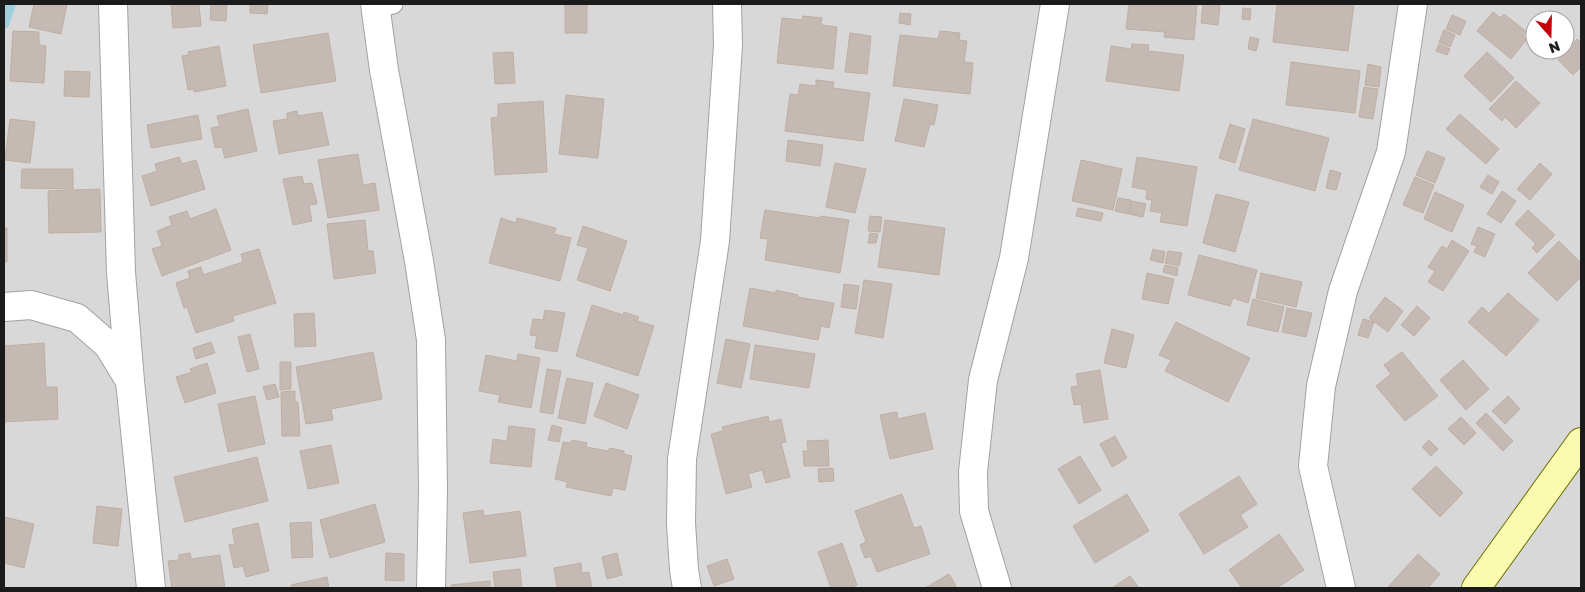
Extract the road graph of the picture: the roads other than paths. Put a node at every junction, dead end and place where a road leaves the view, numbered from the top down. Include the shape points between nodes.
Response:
1 (113, 4) edge
2 (727, 4) edge
3 (1055, 4) edge
4 (1413, 4) edge
5 (381, 5) edge
6 (4, 306) edge
7 (130, 381) junction
8 (1581, 442) edge
9 (1479, 587) edge
10 (151, 588) edge
11 (431, 588) edge
12 (687, 588) edge
13 (997, 588) edge
14 (1342, 588) edge

1 - 7 street via 121,272
2 - 12 street via 728,45 715,241 682,459 680,523
3 - 13 street via 1014,258 982,380 973,472 974,511
4 - 14 street via 1391,152 1343,291 1321,386 1313,466
5 - 11 street via 384,70 420,261 431,340
6 - 7 street via 31,305 77,318 108,345
7 - 10 street
8 - 9 street

